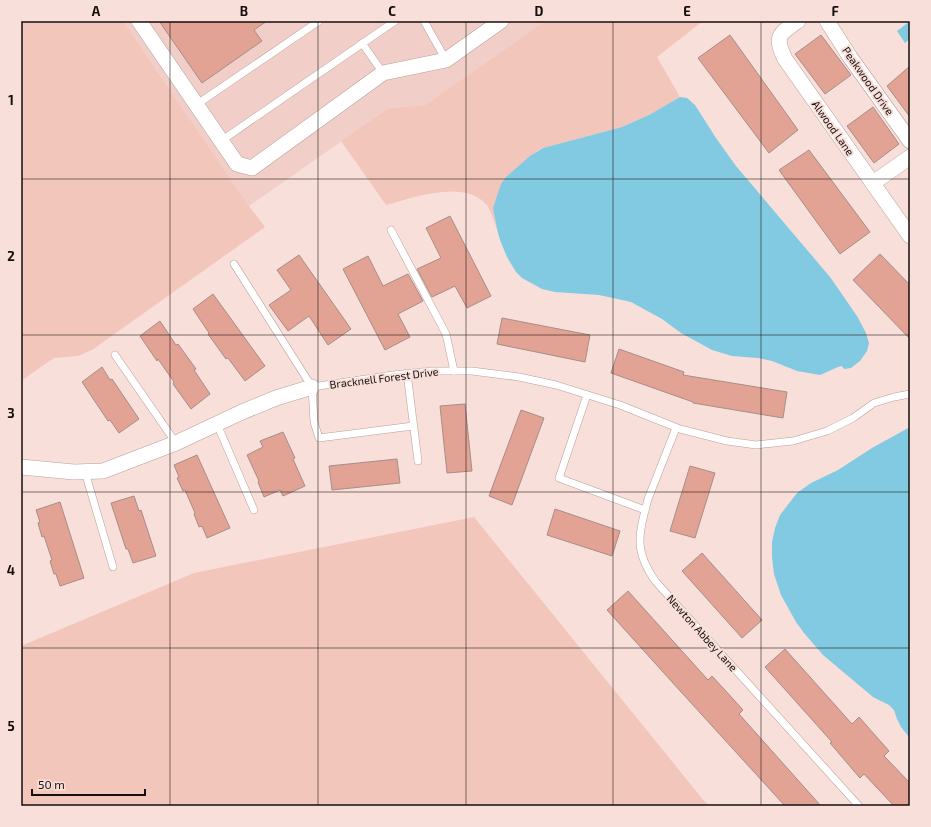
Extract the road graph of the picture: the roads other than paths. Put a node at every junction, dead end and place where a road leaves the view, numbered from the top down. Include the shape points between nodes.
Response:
1 (138, 21) edge
2 (319, 21) edge
3 (395, 21) edge
4 (424, 21) edge
5 (501, 21) edge
6 (798, 21) edge
7 (827, 21) edge
8 (362, 43) junction
9 (446, 60) junction
10 (383, 73) junction
11 (196, 106) junction
12 (221, 141) junction
13 (910, 141) edge
14 (910, 156) edge
15 (873, 183) junction
16 (391, 230) dead end
17 (910, 236) edge
18 (234, 264) dead end
19 (115, 355) dead end
20 (454, 371) junction
21 (407, 373) junction
22 (312, 387) junction
23 (910, 394) edge
24 (587, 395) junction
25 (217, 424) junction
26 (413, 426) junction
27 (676, 428) junction
28 (176, 443) junction
29 (418, 461) dead end
30 (21, 467) edge
31 (85, 472) junction
32 (254, 510) dead end
33 (645, 510) junction
34 (113, 567) dead end
35 (859, 806) edge

1 - 11 street
2 - 11 lane
3 - 8 lane
4 - 9 lane
5 - 9 street
6 - 15 street, Alwood Lane via 782,32 779,38 779,46 785,59
7 - 13 street, Peakwood Drive
8 - 10 lane
8 - 12 lane
9 - 10 street
10 - 12 street via 252,168 237,164
11 - 12 street
14 - 15 street
15 - 17 street, Alwood Lane
16 - 20 lane via 446,334
18 - 22 lane
19 - 28 lane
20 - 21 lane, Bracknell Forest Drive
20 - 24 lane, Bracknell Forest Drive via 519,377
21 - 22 lane, Bracknell Forest Drive
21 - 26 lane
22 - 25 street, Bracknell Forest Drive via 276,398
22 - 26 lane via 314,422 319,438
23 - 27 lane, Bracknell Forest Drive via 894,396 874,404 827,431 793,441 756,445 727,441
24 - 27 lane, Bracknell Forest Drive via 620,405
24 - 33 lane via 559,478
25 - 28 street, Bracknell Forest Drive
25 - 32 lane
26 - 29 lane
27 - 33 lane, Newton Abbey Lane
28 - 31 street, Bracknell Forest Drive via 104,471
30 - 31 street, Bracknell Forest Drive
31 - 34 lane
33 - 35 lane, Newton Abbey Lane via 639,537 644,563 649,573

